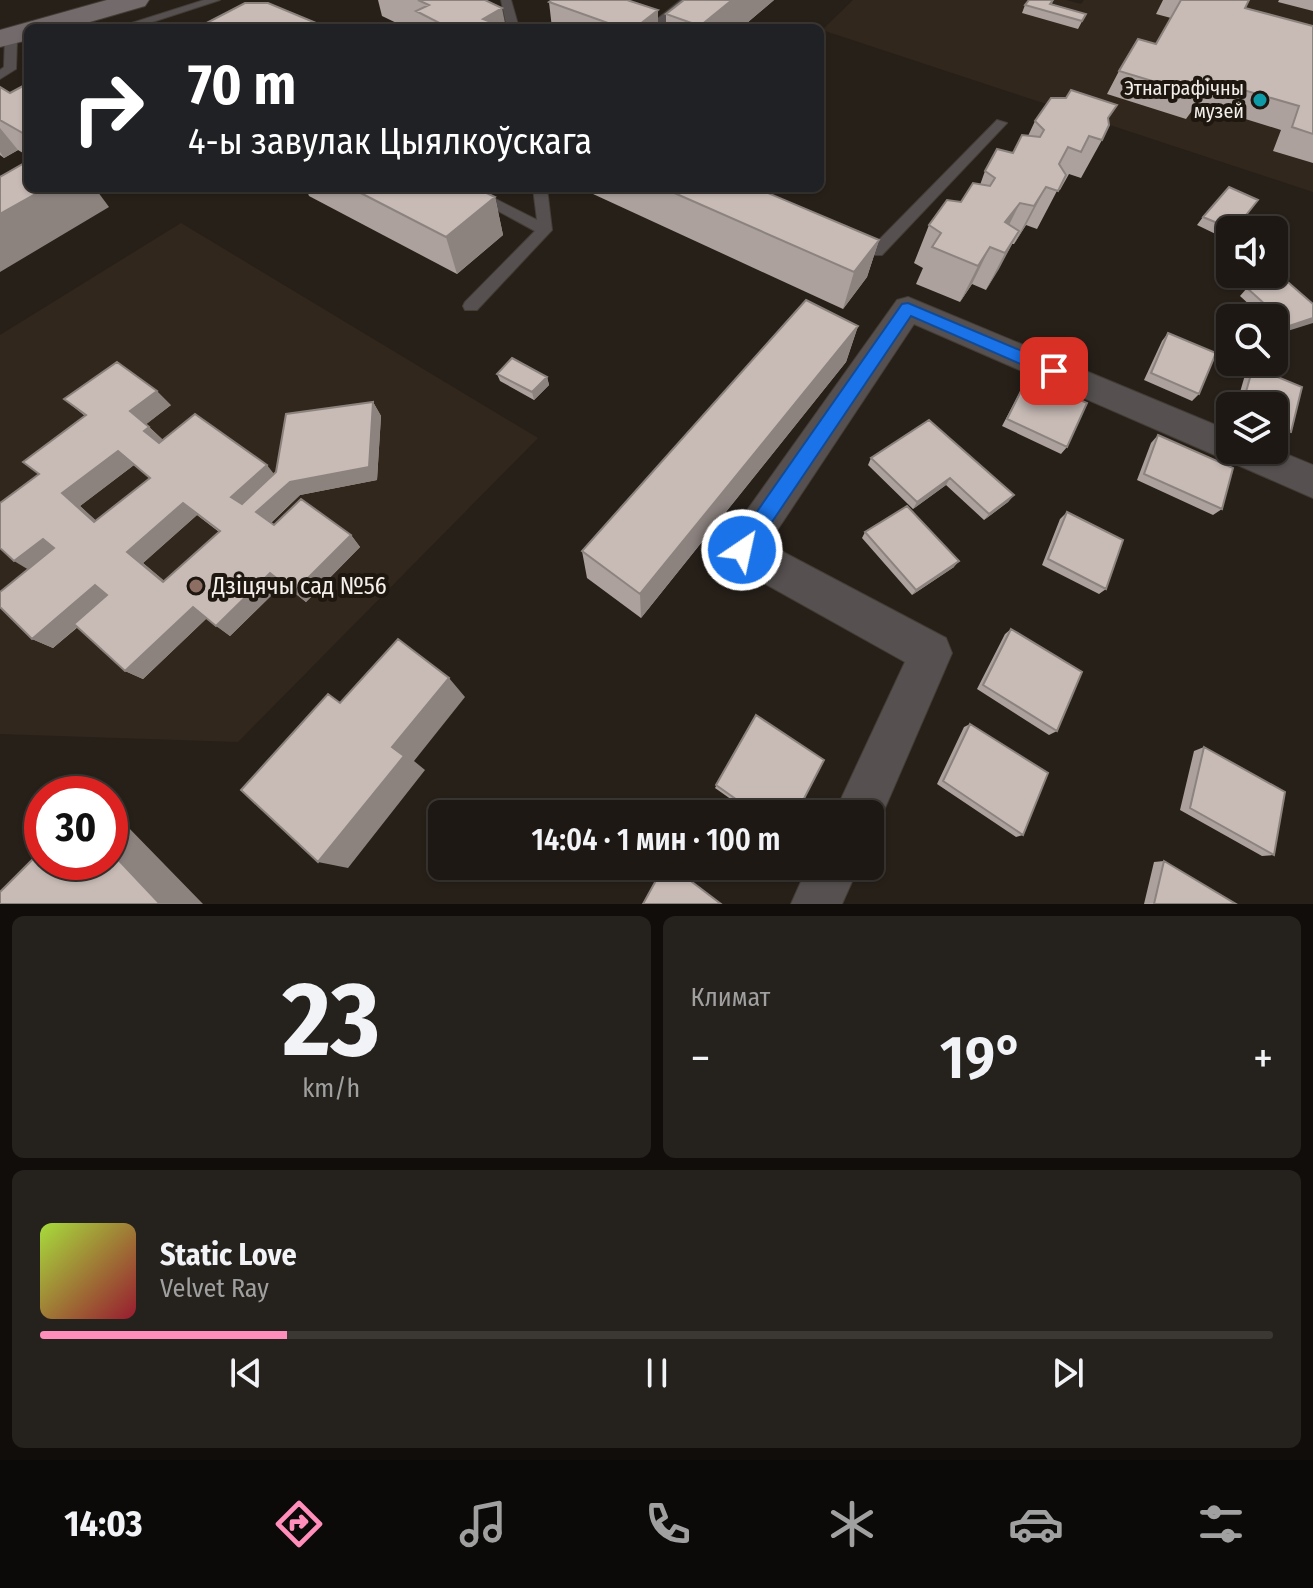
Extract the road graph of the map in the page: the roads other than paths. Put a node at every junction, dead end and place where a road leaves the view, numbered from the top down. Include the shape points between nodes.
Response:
1 (136, 0) edge
2 (215, 0) edge
3 (506, 0) edge
4 (688, 0) edge
5 (53, 24) edge
6 (135, 24) edge
7 (512, 24) edge
8 (657, 24) edge
9 (17, 36) edge
10 (0, 75) edge
11 (1001, 123) dead end
12 (471, 192) edge
13 (540, 192) edge
14 (545, 230) junction
15 (835, 232) edge
16 (471, 306) dead end
17 (1216, 441) edge
18 (1271, 464) edge
19 (1313, 482) edge
20 (864, 800) edge
21 (827, 880) edge
22 (816, 904) edge

1 - 5 main road
2 - 6 lane
3 - 7 lane
4 - 8 lane
9 - 10 lane via 10,69
11 - 15 lane via 877,251
12 - 14 lane
13 - 14 lane
14 - 16 lane
17 - 20 street via 908,308 742,550 931,653
18 - 19 street
21 - 22 street

